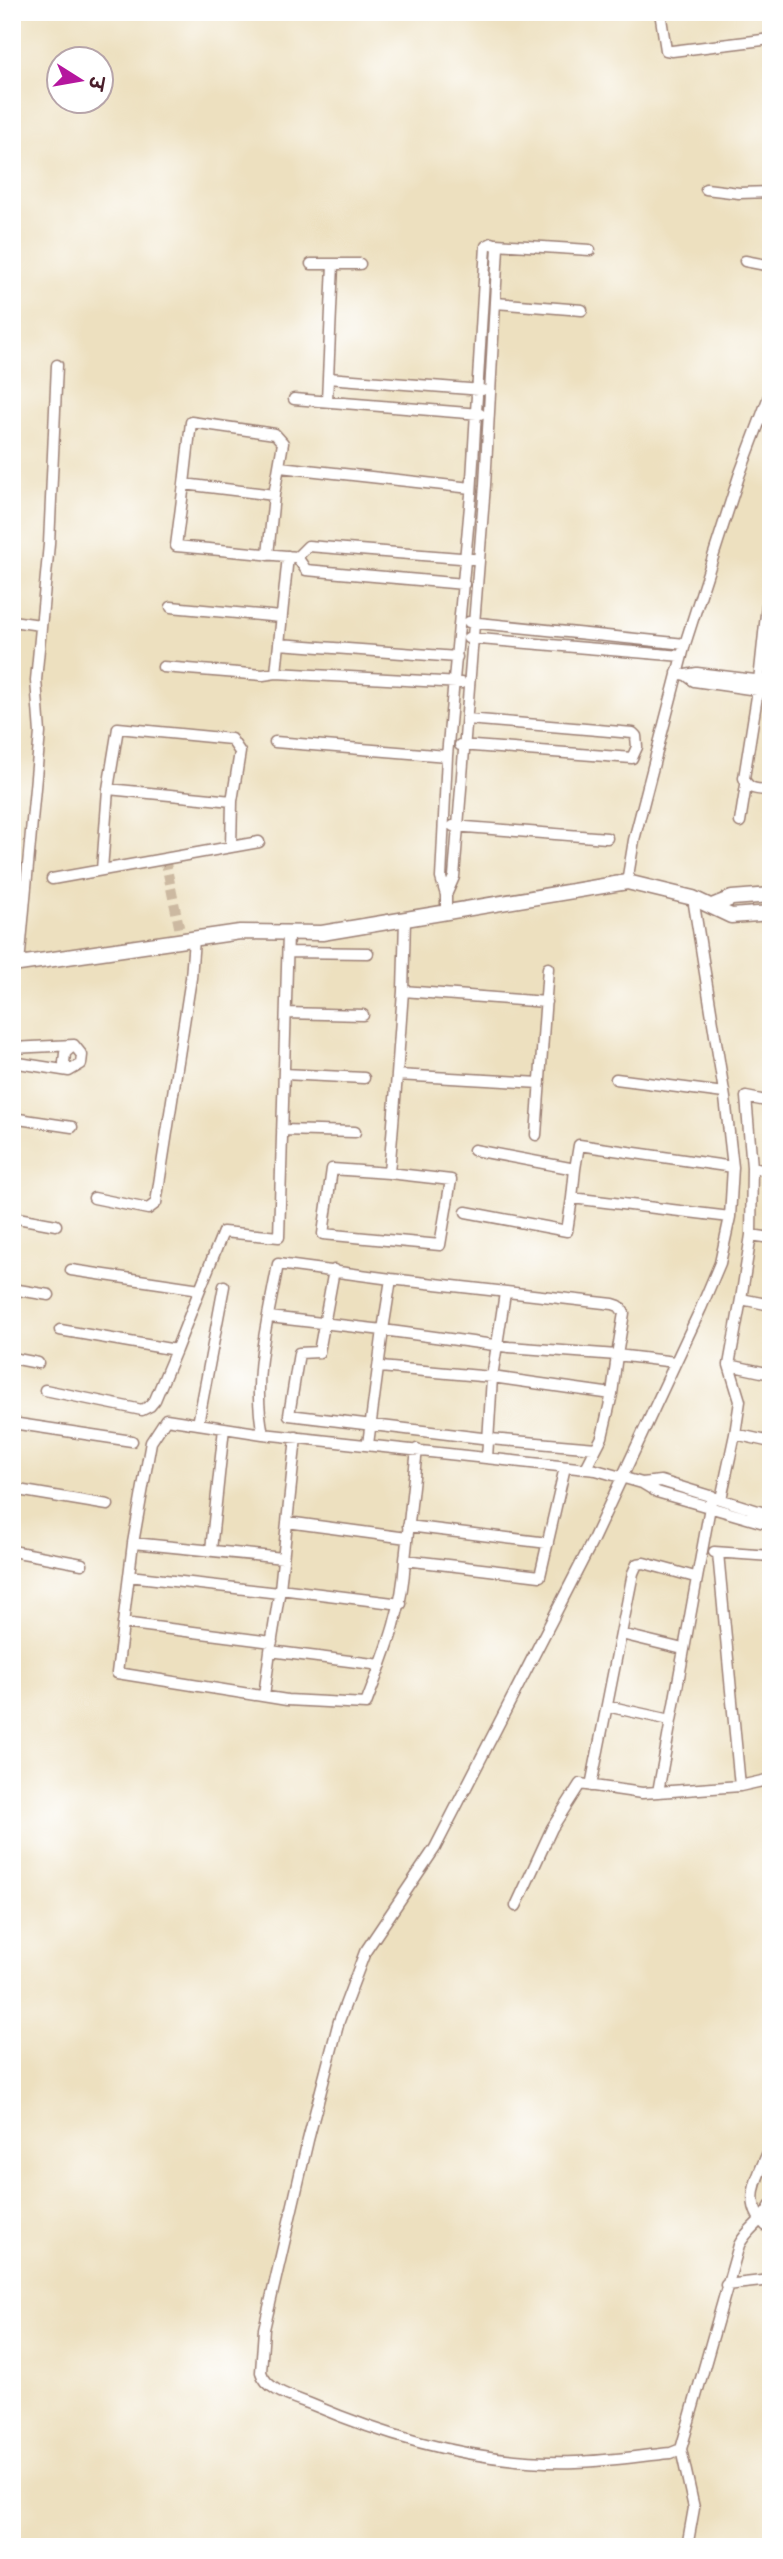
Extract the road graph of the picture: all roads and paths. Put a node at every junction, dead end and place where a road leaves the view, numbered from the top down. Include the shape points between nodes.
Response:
1 (660, 12) edge
2 (769, 12) edge
3 (771, 19) edge
4 (771, 39) edge
5 (706, 189) dead end
6 (771, 192) edge
7 (496, 244) junction
8 (590, 250) dead end
9 (745, 261) dead end
10 (311, 264) dead end
11 (333, 264) junction
12 (360, 264) dead end
13 (771, 266) edge
14 (495, 303) junction
15 (582, 310) dead end
16 (57, 365) dead end
17 (328, 378) junction
18 (476, 389) junction
19 (490, 391) junction
20 (771, 391) edge
21 (294, 399) dead end
22 (327, 401) junction
23 (475, 414) junction
24 (489, 415) junction
25 (280, 467) junction
26 (184, 484) junction
27 (471, 488) junction
28 (274, 495) junction
29 (268, 555) junction
30 (292, 556) junction
31 (466, 559) junction
32 (479, 560) junction
33 (464, 584) junction
34 (771, 605) edge
35 (171, 607) dead end
36 (281, 617) junction
37 (768, 619) edge
38 (12, 621) edge
39 (460, 621) junction
40 (475, 623) junction
41 (40, 625) junction
42 (458, 637) junction
43 (474, 639) junction
44 (279, 644) junction
45 (685, 644) junction
46 (682, 656) junction
47 (457, 657) junction
48 (163, 667) dead end
49 (276, 673) junction
50 (682, 674) junction
51 (455, 683) junction
52 (470, 684) junction
53 (763, 684) edge
54 (771, 692) edge
55 (467, 719) junction
56 (275, 741) dead end
57 (464, 746) junction
58 (448, 750) junction
59 (746, 785) junction
60 (108, 789) junction
61 (771, 790) edge
62 (232, 801) junction
63 (740, 822) dead end
64 (443, 825) junction
65 (459, 827) junction
66 (607, 838) dead end
67 (259, 842) dead end
68 (231, 847) junction
69 (102, 870) junction
70 (52, 879) dead end
71 (627, 882) junction
72 (446, 895) junction
73 (771, 895) edge
74 (693, 898) junction
75 (712, 906) junction
76 (446, 913) junction
77 (771, 913) edge
78 (405, 919) junction
79 (288, 934) junction
80 (194, 939) junction
81 (288, 952) junction
82 (368, 953) dead end
83 (16, 965) edge
84 (548, 968) dead end
85 (403, 991) junction
86 (546, 1002) junction
87 (286, 1013) junction
88 (363, 1015) dead end
89 (12, 1048) edge
90 (12, 1062) edge
91 (284, 1074) junction
92 (397, 1075) junction
93 (364, 1079) dead end
94 (616, 1079) dead end
95 (540, 1083) junction
96 (724, 1093) junction
97 (771, 1102) edge
98 (12, 1118) edge
99 (72, 1127) dead end
100 (282, 1130) junction
101 (355, 1132) dead end
102 (536, 1135) dead end
103 (474, 1150) dead end
104 (733, 1167) junction
105 (752, 1167) junction
106 (575, 1169) junction
107 (771, 1171) edge
108 (389, 1172) junction
109 (94, 1198) dead end
110 (572, 1198) junction
111 (466, 1212) dead end
112 (12, 1217) edge
113 (730, 1217) junction
114 (56, 1225) dead end
115 (751, 1234) junction
116 (771, 1238) edge
117 (71, 1269) dead end
118 (334, 1270) junction
119 (391, 1279) junction
120 (224, 1286) dead end
121 (12, 1289) edge
122 (200, 1289) junction
123 (505, 1293) junction
124 (49, 1295) dead end
125 (741, 1299) junction
126 (771, 1305) edge
127 (269, 1317) junction
128 (323, 1322) junction
129 (383, 1329) junction
130 (60, 1330) dead end
131 (498, 1345) junction
132 (176, 1350) junction
133 (617, 1356) junction
134 (12, 1358) edge
135 (675, 1362) junction
136 (38, 1363) dead end
137 (729, 1365) junction
138 (380, 1367) junction
139 (771, 1374) edge
140 (492, 1377) junction
141 (45, 1390) dead end
142 (612, 1394) junction
143 (289, 1415) junction
144 (12, 1423) edge
145 (198, 1424) junction
146 (372, 1424) junction
147 (224, 1428) junction
148 (263, 1434) junction
149 (735, 1434) junction
150 (293, 1437) junction
151 (490, 1439) junction
152 (132, 1441) dead end
153 (771, 1442) edge
154 (368, 1444) junction
155 (596, 1448) junction
156 (416, 1449) junction
157 (488, 1458) junction
158 (565, 1467) junction
159 (586, 1468) junction
160 (623, 1477) junction
161 (12, 1489) edge
162 (714, 1501) junction
163 (108, 1505) dead end
164 (771, 1516) edge
165 (287, 1522) junction
166 (771, 1525) edge
167 (407, 1532) junction
168 (133, 1543) junction
169 (548, 1543) junction
170 (211, 1550) junction
171 (12, 1551) edge
172 (701, 1551) junction
173 (718, 1553) junction
174 (771, 1556) edge
175 (283, 1558) junction
176 (405, 1560) junction
177 (82, 1564) dead end
178 (129, 1576) junction
179 (695, 1577) junction
180 (279, 1591) junction
181 (401, 1604) junction
182 (123, 1623) junction
183 (621, 1633) junction
184 (271, 1646) junction
185 (683, 1648) junction
186 (381, 1665) junction
187 (264, 1696) junction
188 (607, 1706) junction
189 (670, 1720) junction
190 (771, 1779) edge
191 (591, 1786) junction
192 (740, 1786) junction
193 (658, 1792) junction
194 (516, 1906) dead end
195 (771, 2145) edge
196 (771, 2205) edge
197 (760, 2222) junction
198 (771, 2230) edge
199 (771, 2280) edge
200 (726, 2285) junction
201 (681, 2449) junction
202 (687, 2547) edge

1 - 4 street via 666,50
2 - 3 street
5 - 6 street
7 - 8 street
7 - 14 street
7 - 18 street via 486,246
9 - 13 street
10 - 11 street
11 - 12 street
11 - 17 street
14 - 15 street
14 - 19 street
16 - 41 street via 49,544
17 - 18 street
17 - 22 street
18 - 19 street
18 - 23 street
19 - 24 street
20 - 45 street
21 - 22 street
22 - 23 street
23 - 24 street
23 - 27 street
24 - 32 street
25 - 26 street via 283,443 275,435 191,422
25 - 27 street
25 - 28 street
26 - 28 street
26 - 29 street via 176,546
27 - 31 street
28 - 29 street
29 - 30 street
30 - 31 street via 308,547
30 - 33 street via 306,570
30 - 36 street
31 - 32 street
31 - 33 street
32 - 40 street
33 - 39 street
34 - 37 street via 767,605
35 - 36 street
36 - 44 street
37 - 53 street
38 - 41 street
39 - 40 street
39 - 42 street
40 - 43 street
40 - 45 street
41 - 83 street via 36,680 40,733
42 - 43 street
42 - 47 street
43 - 46 street
43 - 52 street
44 - 47 street
44 - 49 street
45 - 46 street
46 - 50 street
47 - 51 street
48 - 49 street via 263,676
49 - 51 street
50 - 53 street via 694,681
50 - 71 street via 634,840
51 - 52 street
51 - 58 street
52 - 55 street
53 - 54 street
53 - 59 street
55 - 57 street
55 - 57 street via 633,733 638,741 632,758
56 - 58 street
57 - 58 street
57 - 65 street
58 - 64 street
59 - 61 street
59 - 63 street
60 - 62 street
60 - 62 street via 118,728 232,739 240,752
60 - 69 street
62 - 68 street
64 - 65 street
64 - 72 street via 441,878
65 - 66 street
65 - 72 street via 454,877
67 - 68 street
68 - 69 street
69 - 70 street
71 - 74 street
71 - 76 street
72 - 76 street
73 - 75 street via 732,898
74 - 75 street
74 - 96 street
75 - 77 street via 732,916
76 - 78 street
78 - 79 street
78 - 85 street
79 - 80 street via 240,932
79 - 81 street
80 - 83 street
80 - 109 street via 156,1203 148,1209
81 - 82 street
81 - 87 street
84 - 86 street
85 - 86 street
85 - 92 street
86 - 95 street
87 - 88 street
87 - 91 street
89 - 90 street via 74,1045 65,1053 69,1070
91 - 93 street
91 - 100 street
92 - 95 street
92 - 108 street
94 - 96 street
95 - 102 street
96 - 104 street
97 - 105 street via 747,1097
98 - 99 street
100 - 101 street
100 - 122 street via 279,1237 223,1232
103 - 106 street
104 - 106 street via 579,1145
104 - 113 street
105 - 107 street
105 - 115 street
106 - 110 street
108 - 108 street via 451,1180 440,1245 323,1234 331,1169
110 - 111 street via 567,1231
110 - 113 street
112 - 114 street
113 - 135 street via 720,1263
115 - 116 street
115 - 125 street
117 - 122 street
118 - 119 street
118 - 127 street via 278,1264
118 - 128 street
119 - 123 street
119 - 129 street
120 - 145 street
121 - 124 street
122 - 132 street
123 - 131 street
123 - 133 street via 619,1306 624,1313
125 - 126 street
125 - 137 street
127 - 128 street
127 - 148 street via 258,1381
128 - 129 street
128 - 143 street via 319,1352 299,1353 296,1361
129 - 131 street
129 - 138 street
130 - 132 street
131 - 133 street
131 - 140 street
132 - 141 street via 155,1400 142,1410
133 - 135 street
133 - 142 street
134 - 136 street
135 - 160 street
137 - 139 street
137 - 149 street via 740,1401
138 - 140 street
138 - 146 street
140 - 142 street
140 - 151 street
142 - 155 street
143 - 146 street
143 - 150 street
144 - 152 street
145 - 147 street
145 - 168 street via 166,1419 157,1430 151,1441
146 - 151 street
146 - 154 street
147 - 148 street
147 - 170 street
148 - 150 street
149 - 153 street
149 - 162 street
150 - 154 street
150 - 165 street
151 - 155 street
151 - 157 street
154 - 156 street
155 - 159 street
156 - 157 street
156 - 167 street
157 - 158 street
158 - 159 street
158 - 169 street
159 - 160 street
160 - 162 street via 657,1492
160 - 201 street via 435,1848 358,1967 308,2140 264,2329 261,2372 280,2392 341,2417 485,2458 573,2462
161 - 163 street
162 - 164 street
162 - 166 street
162 - 172 street
165 - 167 street
165 - 175 street
167 - 169 street
167 - 176 street
168 - 170 street
168 - 178 street
169 - 176 street via 540,1576
170 - 175 street
171 - 177 street
172 - 173 street
172 - 179 street
173 - 174 street
173 - 192 street
175 - 180 street
176 - 181 street
178 - 180 street
178 - 182 street
179 - 183 street via 637,1564
179 - 185 street
180 - 181 street
180 - 184 street
181 - 186 street
182 - 184 street
182 - 187 street via 117,1673
183 - 185 street
183 - 188 street
184 - 186 street
184 - 187 street
185 - 189 street
186 - 187 street via 366,1704
188 - 189 street
188 - 191 street
189 - 193 street
190 - 192 street
191 - 193 street
191 - 194 street via 580,1784 552,1828
192 - 193 street
195 - 197 street via 753,2192
196 - 197 street
197 - 198 street
197 - 200 street via 744,2236
199 - 200 street
200 - 201 street
201 - 202 street via 694,2508

